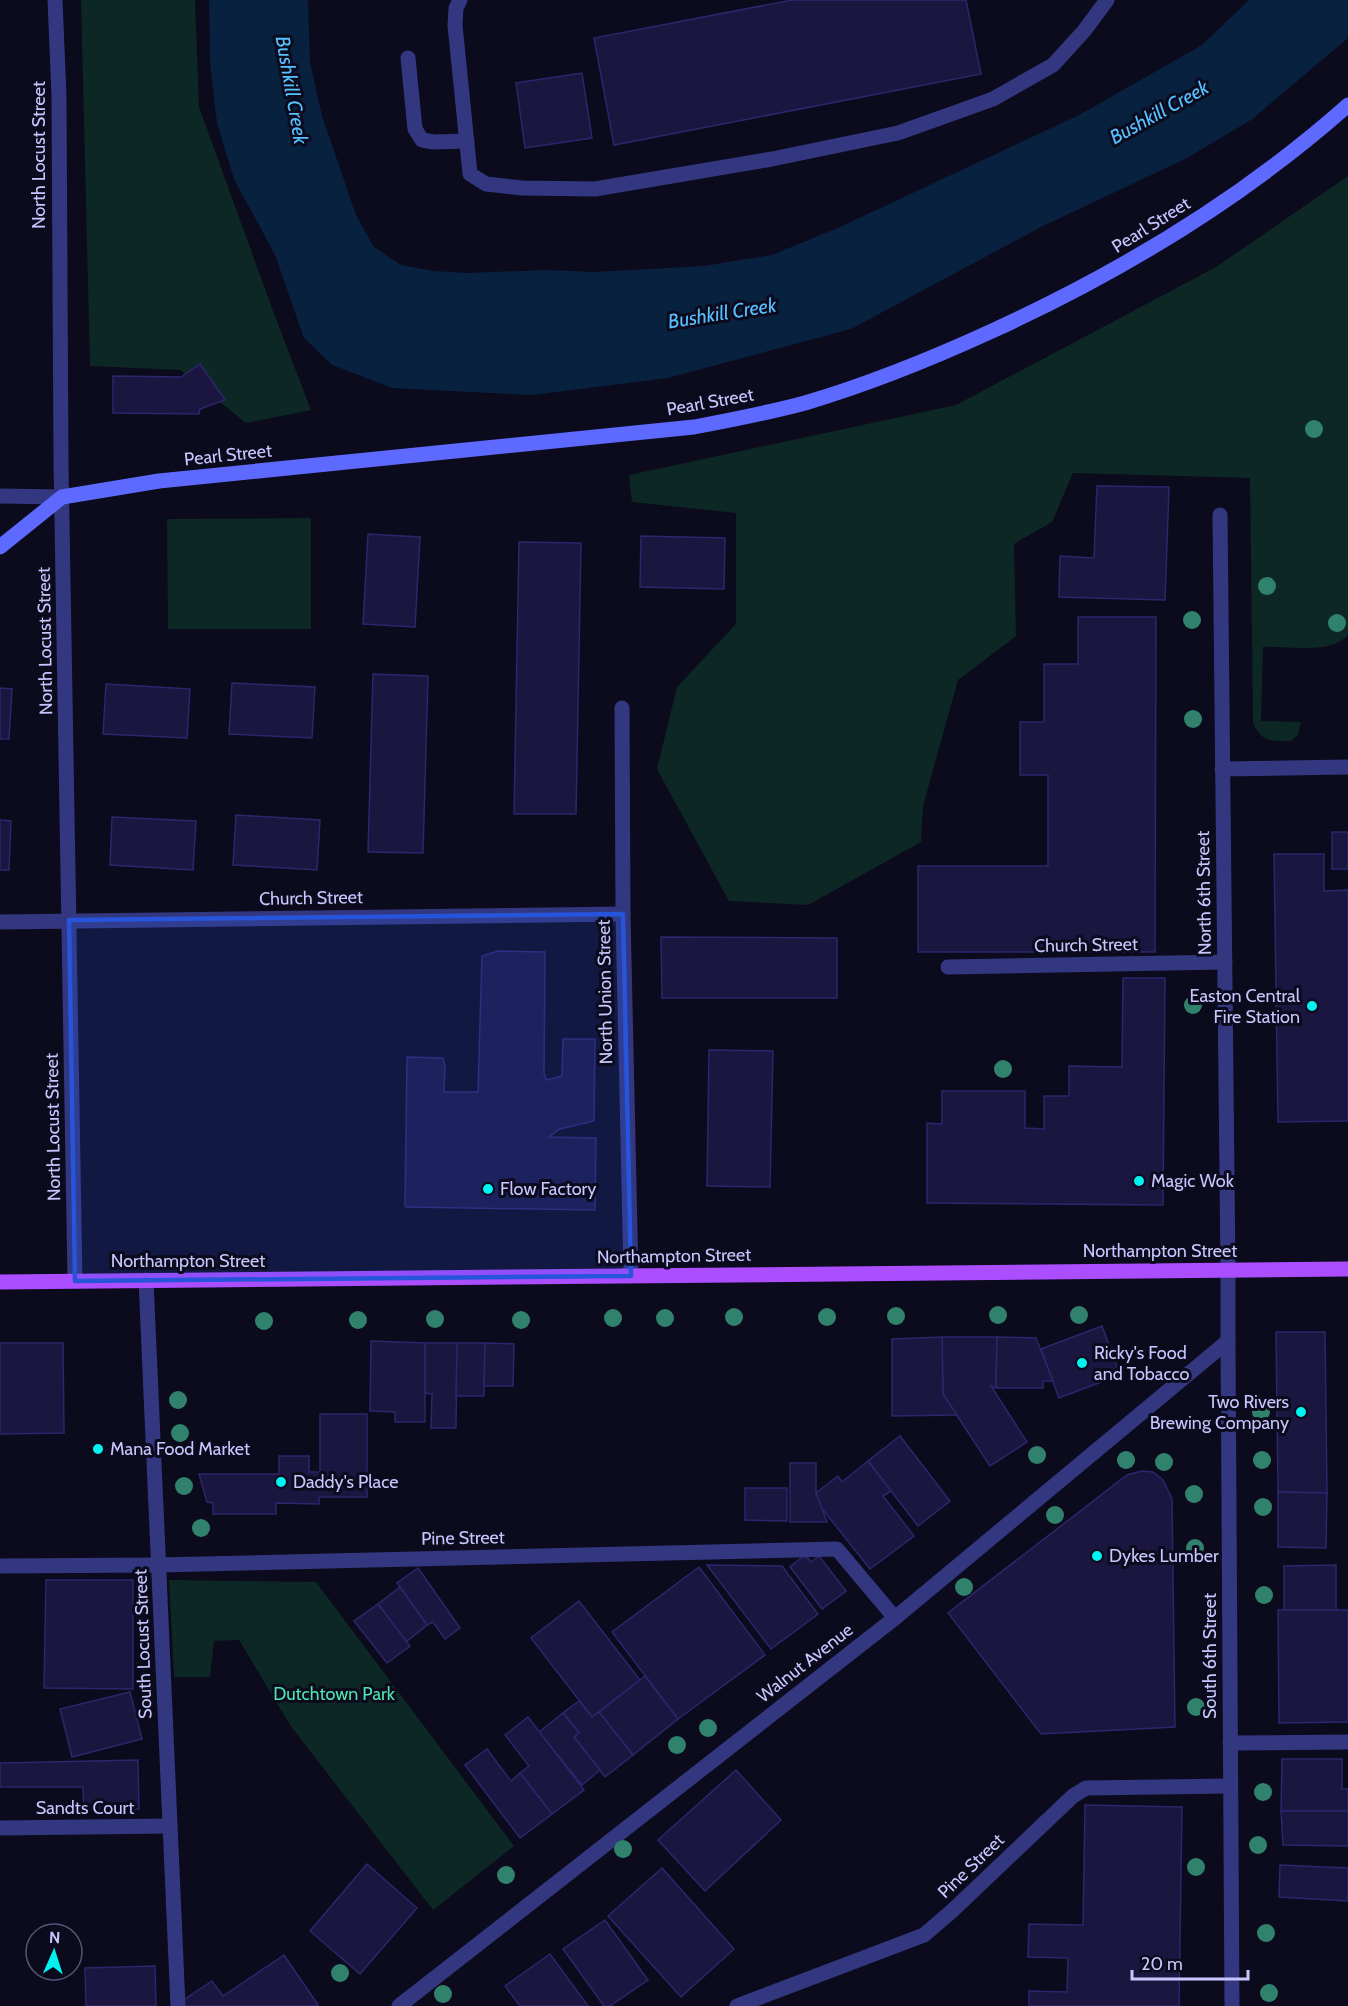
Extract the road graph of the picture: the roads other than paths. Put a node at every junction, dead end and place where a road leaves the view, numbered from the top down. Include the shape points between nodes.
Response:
1 (55, 0) edge
2 (460, 0) edge
3 (1107, 0) edge
4 (408, 58) dead end
5 (1348, 105) edge
6 (467, 141) junction
7 (0, 496) edge
8 (62, 497) junction
9 (1220, 515) dead end
10 (0, 547) edge
11 (622, 708) dead end
12 (1348, 766) edge
13 (1222, 769) junction
14 (623, 914) junction
15 (69, 920) junction
16 (0, 922) edge
17 (1225, 962) junction
18 (948, 967) dead end
19 (1348, 1269) edge
20 (1228, 1270) junction
21 (632, 1276) junction
22 (146, 1280) junction
23 (75, 1281) junction
24 (0, 1282) edge
25 (1228, 1341) junction
26 (159, 1565) junction
27 (0, 1566) edge
28 (895, 1618) junction
29 (1348, 1742) edge
30 (1230, 1743) junction
31 (1230, 1786) junction
32 (170, 1827) junction
33 (0, 1828) edge
34 (178, 2006) edge
35 (399, 2006) edge
36 (737, 2006) edge
37 (1232, 2006) edge

1 - 8 street, North Locust Street
2 - 6 street via 455,25
3 - 6 street via 1053,65 993,99 898,133 595,189 522,188 486,183 471,174
4 - 6 street via 416,129 422,140
5 - 8 main road, Pearl Street via 1193,223 1089,285 909,368 805,402 694,427 159,481
7 - 8 street, Pearl Street
8 - 10 main road
8 - 15 street, North Locust Street
9 - 13 street, North 6th Street
11 - 14 street, North Union Street
12 - 13 street
13 - 17 street, North 6th Street
14 - 15 street, Church Street
14 - 21 street, North Union Street
15 - 16 street, Church Street
15 - 23 street, North Locust Street
17 - 18 street, Church Street
17 - 20 street, North 6th Street
19 - 20 main road, Northampton Street
20 - 21 main road, Northampton Street
20 - 25 street, South 6th Street
21 - 22 main road, Northampton Street
22 - 23 main road, Northampton Street
22 - 26 street, South Locust Street
23 - 24 main road, Northampton Street
25 - 28 street, Walnut Avenue
25 - 30 street, South 6th Street
26 - 27 street, Pine Street
26 - 28 street, Pine Street via 837,1549
26 - 32 street, South Locust Street
28 - 35 street, Walnut Avenue
29 - 30 street
30 - 31 street, South 6th Street
31 - 36 street, Pine Street via 1086,1788 924,1935
31 - 37 street, South 6th Street
32 - 33 street, Sandts Court
32 - 34 street, South Locust Street

